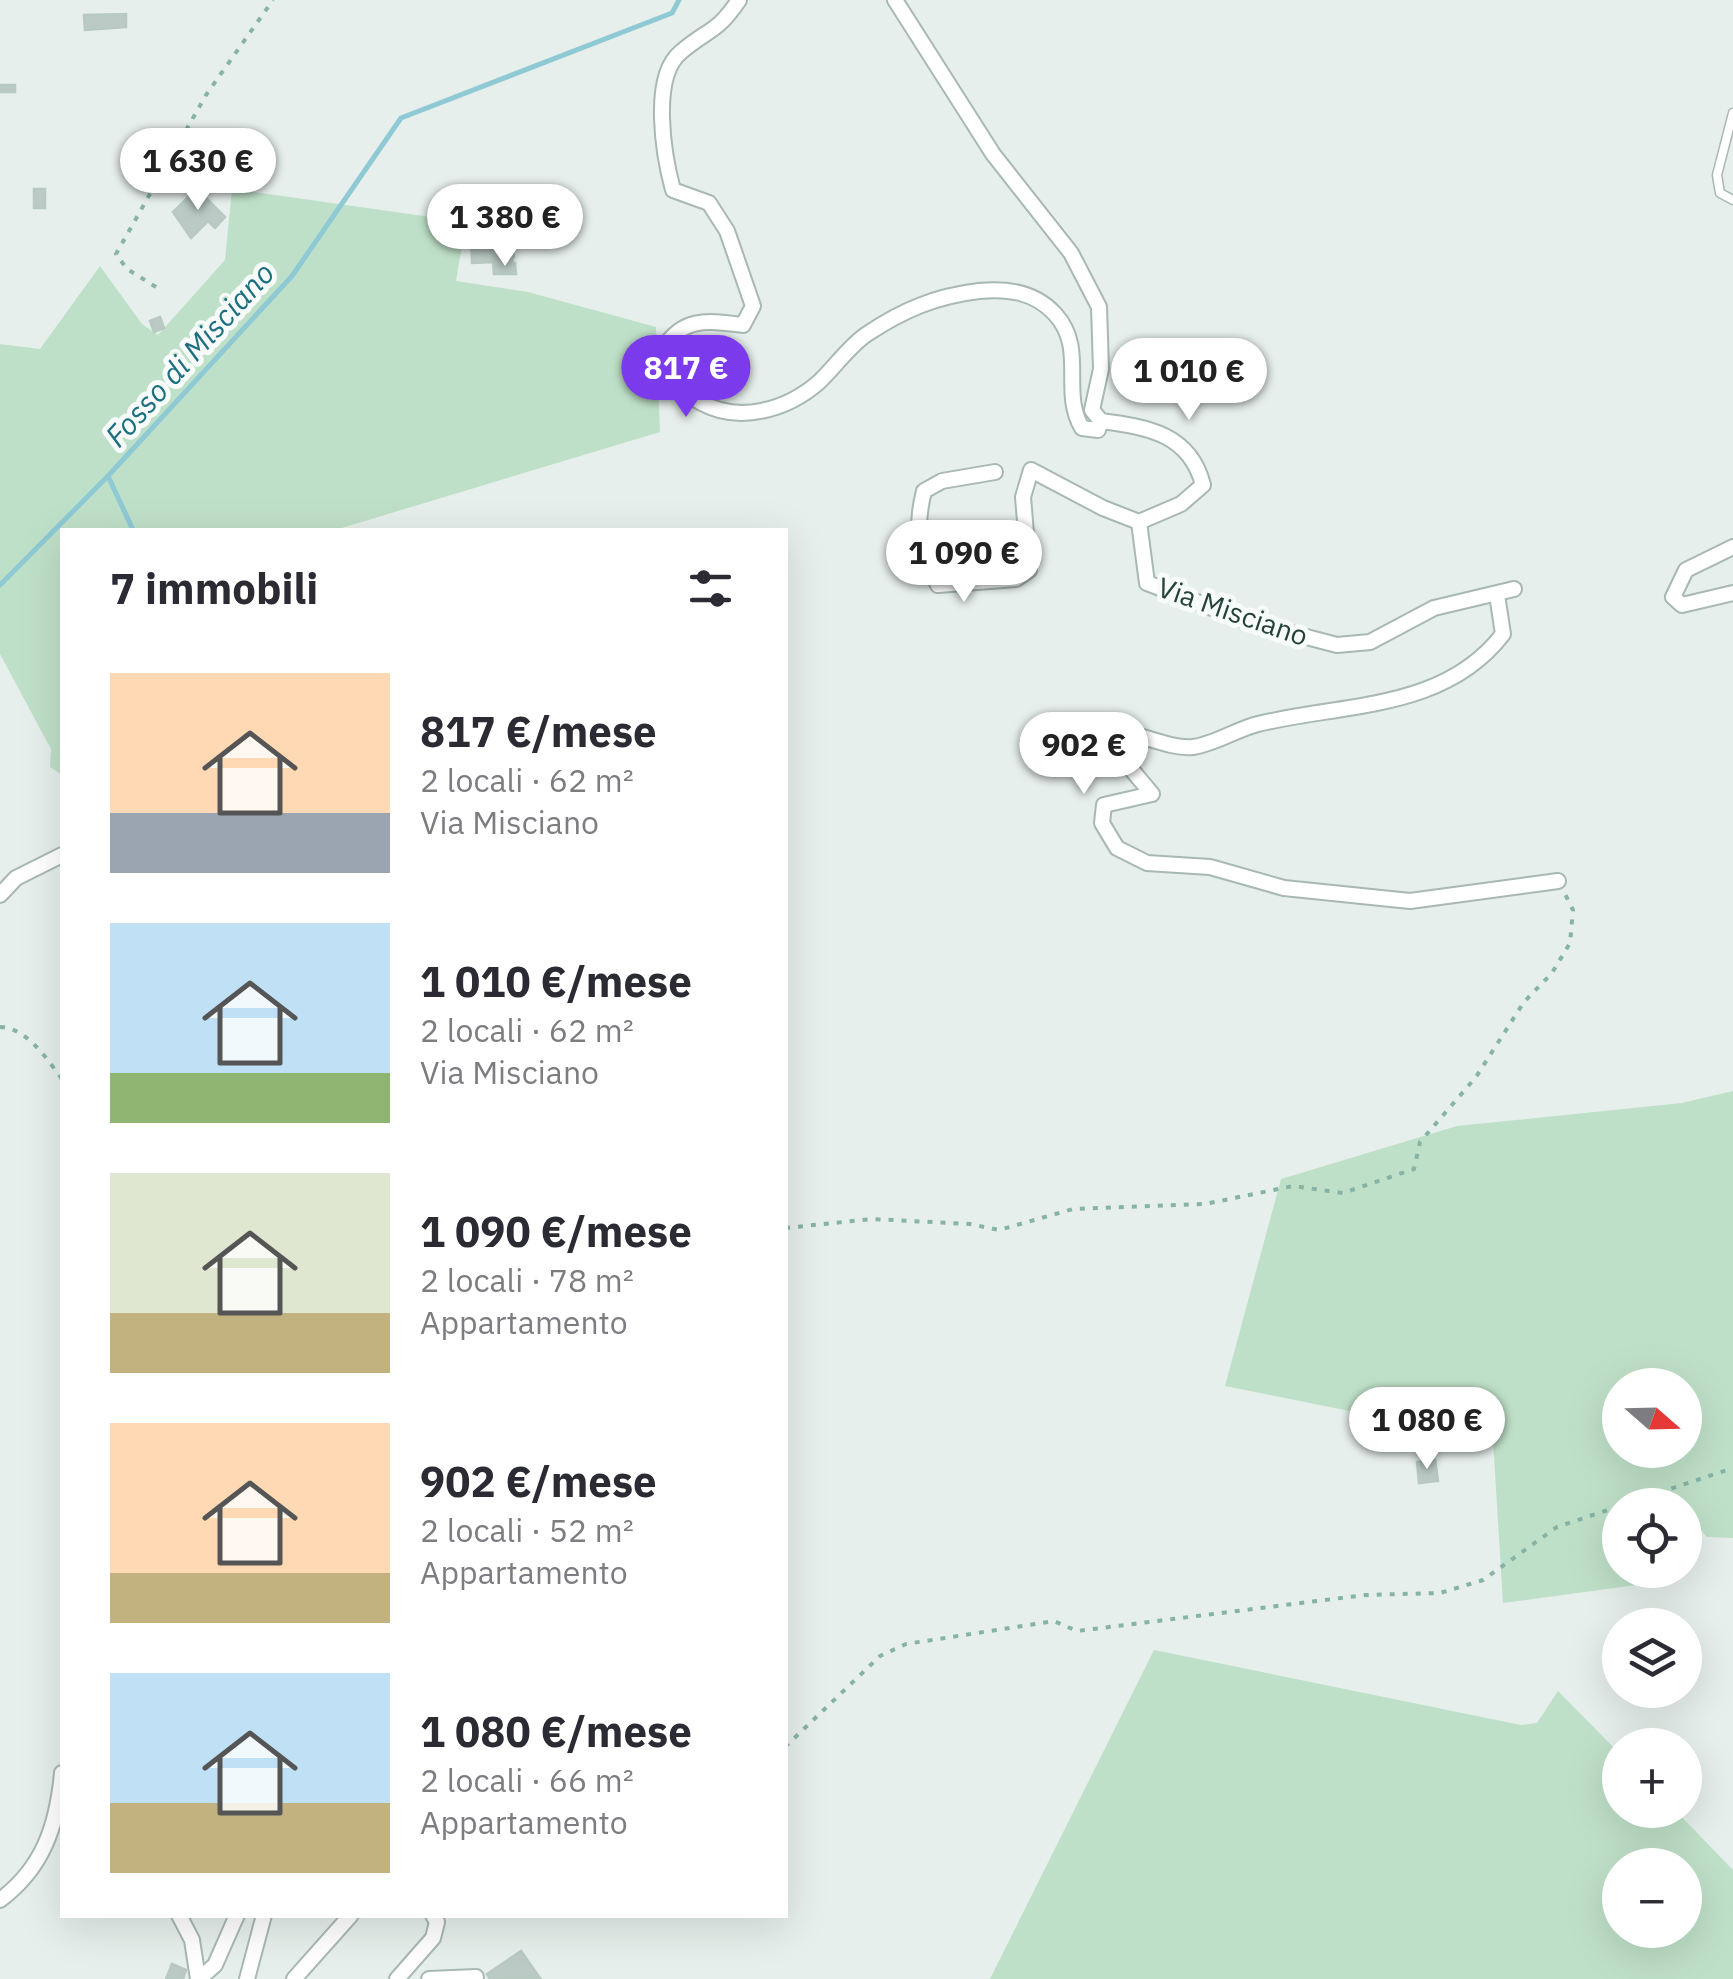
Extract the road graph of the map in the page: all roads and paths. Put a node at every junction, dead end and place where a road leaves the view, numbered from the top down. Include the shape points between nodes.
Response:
1 (274, 0) edge
2 (739, 0) edge
3 (895, 0) edge
4 (1733, 113) edge
5 (1733, 200) edge
6 (156, 286) dead end
7 (1101, 421) junction
8 (995, 472) dead end
9 (1139, 522) junction
10 (1733, 547) edge
11 (1514, 588) dead end
12 (1733, 593) edge
13 (1497, 595) junction
14 (60, 856) edge
15 (1558, 881) joint
16 (0, 895) edge
17 (0, 1028) edge
18 (60, 1076) edge
19 (788, 1228) edge
20 (1733, 1468) edge
21 (1672, 1488) edge
22 (1602, 1511) edge
23 (788, 1744) edge
24 (60, 1784) edge
25 (0, 1900) edge
26 (181, 1918) edge
27 (236, 1918) edge
28 (263, 1918) edge
29 (347, 1918) edge
30 (435, 1918) edge
31 (476, 1977) edge
32 (199, 1979) edge
33 (248, 1979) edge
34 (294, 1979) edge
35 (397, 1979) edge
36 (430, 1979) edge

1 - 6 path via 206,95 116,254 126,269
2 - 7 street via 726,22 677,54 665,81 662,150 672,190 710,203 753,306 743,326 697,320 674,331 663,349 676,386 713,409 765,412 816,384 863,336 896,316 944,295 993,290 1030,294 1057,316 1076,357 1073,412 1082,428 1098,430
3 - 7 street via 992,154 1071,253 1099,307 1101,369 1092,410
4 - 5 lane via 1717,175 1720,193
7 - 9 street via 1173,438 1198,464 1203,485
8 - 9 street via 942,481 924,491 916,523 938,585 1016,579 1030,570 1023,496 1032,470
9 - 13 street, Via Misciano via 1147,583 1249,622 1337,645 1370,642 1434,608
10 - 12 street via 1686,570 1673,597 1682,605
11 - 13 street, Via Misciano
13 - 15 street via 1503,634 1490,651 1457,678 1413,694 1256,724 1194,747 1118,731 1106,738 1152,794 1104,806 1102,823 1116,848 1147,862 1210,866 1251,882 1334,895 1410,901
14 - 16 street via 16,878
15 - 19 path via 1573,910 1570,943 1476,1077 1420,1142 1414,1170 1343,1193 1293,1186 1205,1204 1073,1209 999,1230 872,1219
17 - 18 path via 13,1028
20 - 21 path
22 - 23 path via 1557,1526 1483,1580 1440,1593 1365,1595 1077,1631 1054,1621 906,1644 880,1656
24 - 25 street via 37,1866
26 - 32 street
27 - 32 street via 215,1965
28 - 33 street
29 - 34 street
30 - 35 street via 433,1938
31 - 36 street

